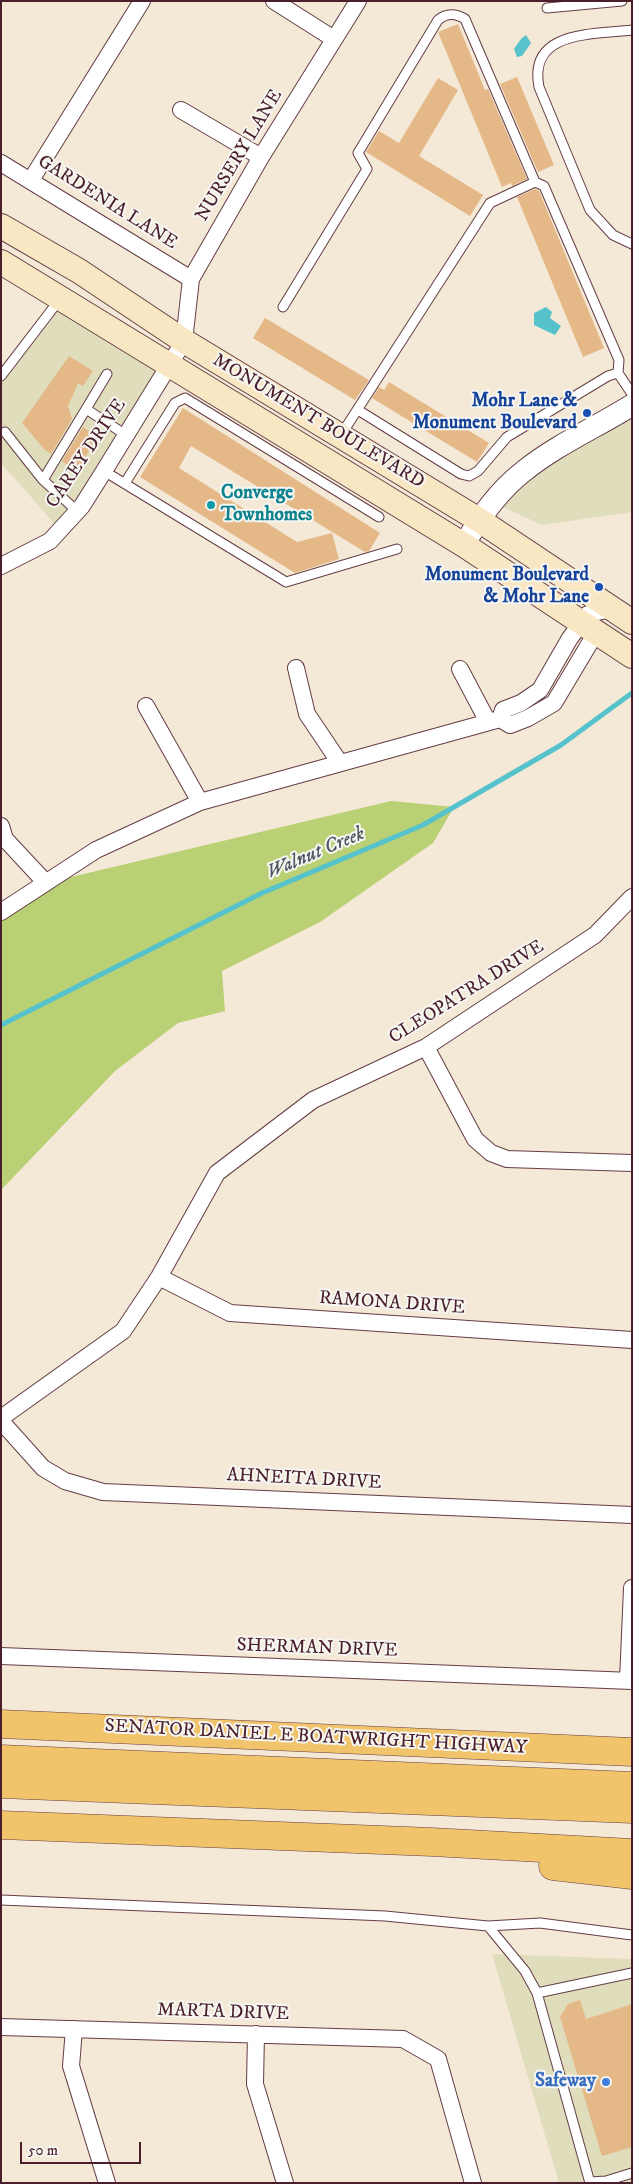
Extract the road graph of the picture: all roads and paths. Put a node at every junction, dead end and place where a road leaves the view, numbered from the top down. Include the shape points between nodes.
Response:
1 (142, 1) edge
2 (274, 1) edge
3 (358, 1) edge
4 (622, 1) edge
5 (547, 8) dead end
6 (632, 30) edge
7 (334, 39) junction
8 (181, 110) dead end
9 (261, 157) junction
10 (1, 163) edge
11 (31, 180) junction
12 (534, 182) junction
13 (1, 226) edge
14 (632, 244) edge
15 (1, 262) edge
16 (191, 279) junction
17 (60, 298) junction
18 (283, 307) dead end
19 (184, 341) junction
20 (170, 364) junction
21 (618, 373) junction
22 (107, 374) dead end
23 (1, 376) edge
24 (632, 394) edge
25 (632, 405) edge
26 (86, 409) junction
27 (358, 410) junction
28 (5, 432) dead end
29 (126, 435) junction
30 (342, 435) junction
31 (104, 470) junction
32 (43, 480) junction
33 (125, 484) junction
34 (77, 511) junction
35 (379, 517) dead end
36 (479, 520) junction
37 (464, 545) junction
38 (397, 549) dead end
39 (1, 566) edge
40 (612, 609) junction
41 (632, 622) edge
42 (589, 627) junction
43 (628, 653) edge
44 (296, 668) dead end
45 (460, 669) dead end
46 (146, 706) dead end
47 (494, 721) junction
48 (340, 763) junction
49 (200, 802) junction
50 (1, 826) edge
51 (46, 883) junction
52 (632, 897) edge
53 (1, 912) edge
54 (426, 1047) junction
55 (632, 1163) edge
56 (159, 1277) junction
57 (632, 1340) edge
58 (1, 1419) edge
59 (632, 1515) edge
60 (632, 1588) edge
61 (1, 1656) edge
62 (630, 1681) edge
63 (1, 1724) edge
64 (632, 1752) edge
65 (1, 1759) edge
66 (1, 1784) edge
67 (632, 1786) edge
68 (632, 1809) edge
69 (1, 1825) edge
70 (432, 1842) junction
71 (632, 1853) edge
72 (632, 1874) edge
73 (1, 1900) edge
74 (488, 1926) junction
75 (632, 1935) edge
76 (632, 1973) edge
77 (537, 1993) junction
78 (1, 2027) edge
79 (74, 2030) junction
80 (256, 2034) junction
81 (632, 2173) edge
82 (590, 2182) edge
83 (107, 2183) edge
84 (285, 2183) edge
85 (473, 2183) edge

1 - 11 street
2 - 7 street
3 - 7 street, NURSERY LANE
4 - 5 lane
6 - 14 lane via 554,43 539,62 536,74 590,210 613,235
7 - 9 street, NURSERY LANE
8 - 9 street
9 - 16 street, NURSERY LANE
10 - 11 street, GARDENIA LANE
11 - 16 street, GARDENIA LANE
12 - 18 lane via 465,19 459,15 444,16 438,20 358,153 367,169
12 - 21 lane via 544,186 619,360
12 - 27 lane via 490,203
13 - 19 main road, MONUMENT BOULEVARD via 79,271
15 - 17 main road, MONUMENT BOULEVARD
16 - 19 street, NURSERY LANE
17 - 20 main road, MONUMENT BOULEVARD
17 - 23 lane
19 - 20 street, CAREY DRIVE
19 - 30 main road, MONUMENT BOULEVARD
20 - 29 street, CAREY DRIVE
20 - 37 main road, MONUMENT BOULEVARD
21 - 24 lane
21 - 27 lane via 507,437 478,472 470,476 461,474
22 - 26 lane
25 - 36 street via 524,470 497,496
26 - 29 lane
26 - 32 lane
27 - 30 lane
28 - 32 lane
29 - 31 street, CAREY DRIVE
30 - 36 main road, MONUMENT BOULEVARD
31 - 33 lane
31 - 34 street, CAREY DRIVE
32 - 34 lane
33 - 35 lane via 175,403 185,398
33 - 38 lane via 286,582
34 - 39 street, CAREY DRIVE via 50,542
36 - 37 street
36 - 40 main road, MONUMENT BOULEVARD
37 - 42 main road, MONUMENT BOULEVARD
40 - 41 main road, MONUMENT BOULEVARD
40 - 42 street via 588,614
42 - 43 main road, MONUMENT BOULEVARD
42 - 47 street via 540,690 504,710
44 - 48 street via 307,714
45 - 47 street
46 - 49 street
47 - 48 street
48 - 49 street
49 - 51 street via 96,850
50 - 51 street via 5,839
51 - 53 street
52 - 54 street, CLEOPATRA DRIVE via 595,936
54 - 55 street via 475,1139 491,1153 507,1159
54 - 56 street, CLEOPATRA DRIVE via 313,1100 217,1173
56 - 57 street, RAMONA DRIVE via 230,1313
56 - 58 street, CLEOPATRA DRIVE via 123,1331
58 - 59 street, AHNEITA DRIVE via 44,1468 65,1481 103,1492
60 - 62 street
61 - 62 street, SHERMAN DRIVE
63 - 64 highway, SENATOR DANIEL E BOATWRIGHT HIGHWAY
65 - 67 highway
66 - 68 highway
69 - 70 highway
70 - 71 highway
70 - 72 highway via 512,1862
73 - 74 lane via 385,1916
74 - 75 lane via 540,1923
74 - 77 lane via 525,1971
76 - 77 lane
77 - 82 lane
78 - 79 street, MARTA DRIVE
79 - 80 street, MARTA DRIVE
79 - 83 street via 71,2066
80 - 84 street via 255,2084
80 - 85 street, MARTA DRIVE via 403,2039 438,2059
81 - 82 lane

